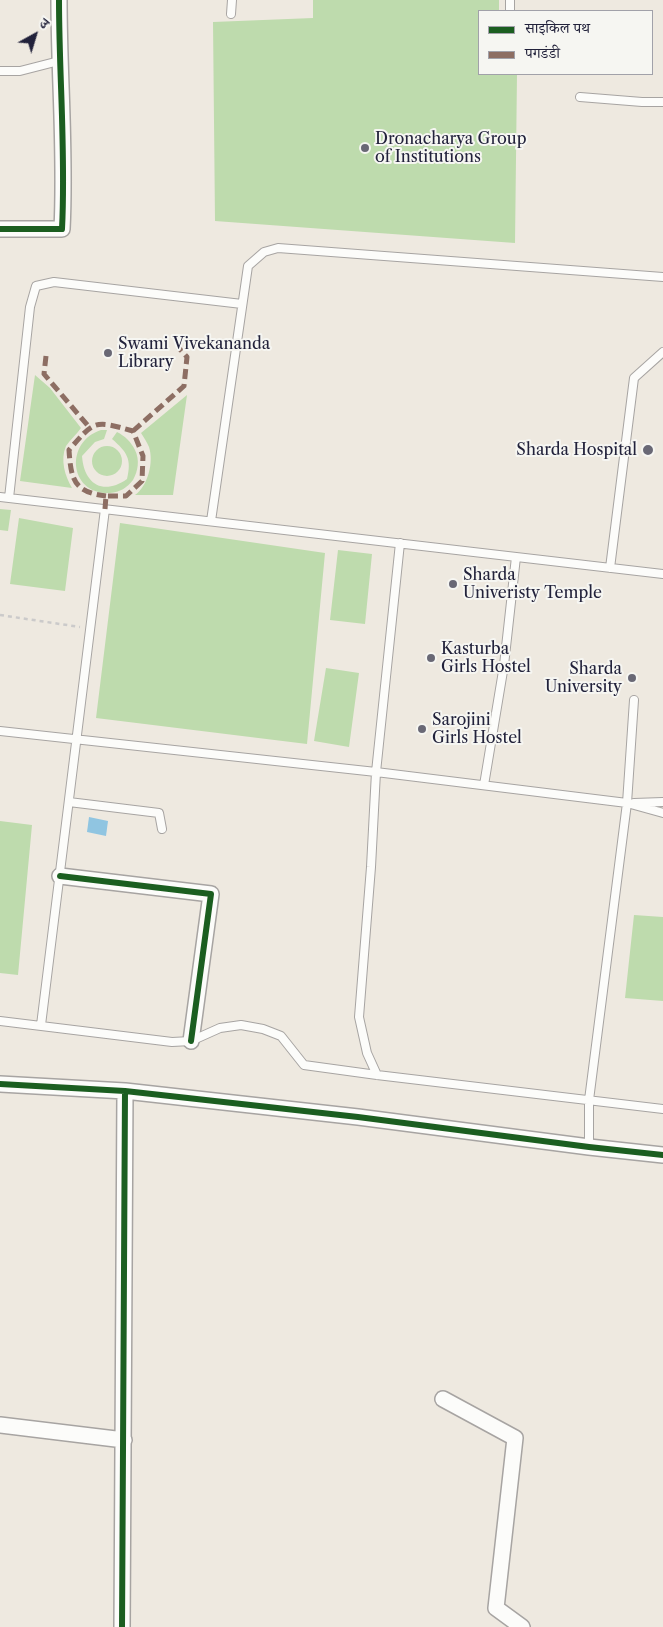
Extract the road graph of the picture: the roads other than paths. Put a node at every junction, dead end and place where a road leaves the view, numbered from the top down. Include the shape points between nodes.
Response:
1 (59, 0) edge
2 (232, 0) edge
3 (231, 14) dead end
4 (59, 61) junction
5 (0, 71) edge
6 (580, 97) dead end
7 (663, 102) edge
8 (0, 229) edge
9 (663, 277) edge
10 (242, 304) junction
11 (663, 352) edge
12 (0, 497) edge
13 (9, 498) junction
14 (105, 509) junction
15 (211, 521) junction
16 (400, 543) junction
17 (516, 557) junction
18 (610, 568) junction
19 (663, 574) edge
20 (634, 700) dead end
21 (0, 731) edge
22 (77, 739) junction
23 (376, 772) junction
24 (484, 786) junction
25 (69, 802) junction
26 (663, 802) edge
27 (627, 803) junction
28 (663, 813) edge
29 (162, 829) dead end
30 (60, 876) junction
31 (0, 1021) edge
32 (41, 1025) junction
33 (191, 1041) junction
34 (377, 1075) junction
35 (0, 1084) edge
36 (125, 1091) junction
37 (589, 1100) junction
38 (663, 1108) edge
39 (589, 1147) junction
40 (663, 1155) edge
41 (443, 1399) dead end
42 (0, 1425) edge
43 (124, 1440) junction
44 (122, 1627) edge
45 (522, 1627) edge

1 - 4 street
2 - 3 lane
4 - 5 lane via 20,72
4 - 8 street via 64,189 62,229
6 - 7 lane
9 - 10 lane via 278,248 264,252 248,266
10 - 13 lane via 54,282 36,286 30,307
10 - 15 lane
11 - 18 lane via 634,378
12 - 13 lane
13 - 14 lane
14 - 15 lane
14 - 22 lane
15 - 16 lane
16 - 17 lane
16 - 23 lane
17 - 18 lane
17 - 24 lane via 504,666
18 - 19 lane
20 - 27 lane
21 - 22 lane
22 - 23 lane
22 - 25 lane
23 - 24 lane
23 - 34 lane via 359,1017 367,1053
24 - 27 lane
25 - 29 lane via 159,813
25 - 30 lane
26 - 27 lane
27 - 28 lane
27 - 37 lane
30 - 32 lane
30 - 33 street via 211,894
31 - 32 lane
32 - 33 lane via 172,1042
33 - 34 lane via 220,1028 241,1024 281,1036 304,1065
34 - 37 lane
35 - 36 street
36 - 39 street
36 - 43 street
37 - 38 lane
37 - 39 lane
39 - 40 street
41 - 45 street via 515,1438 496,1608
42 - 43 street
43 - 44 street

